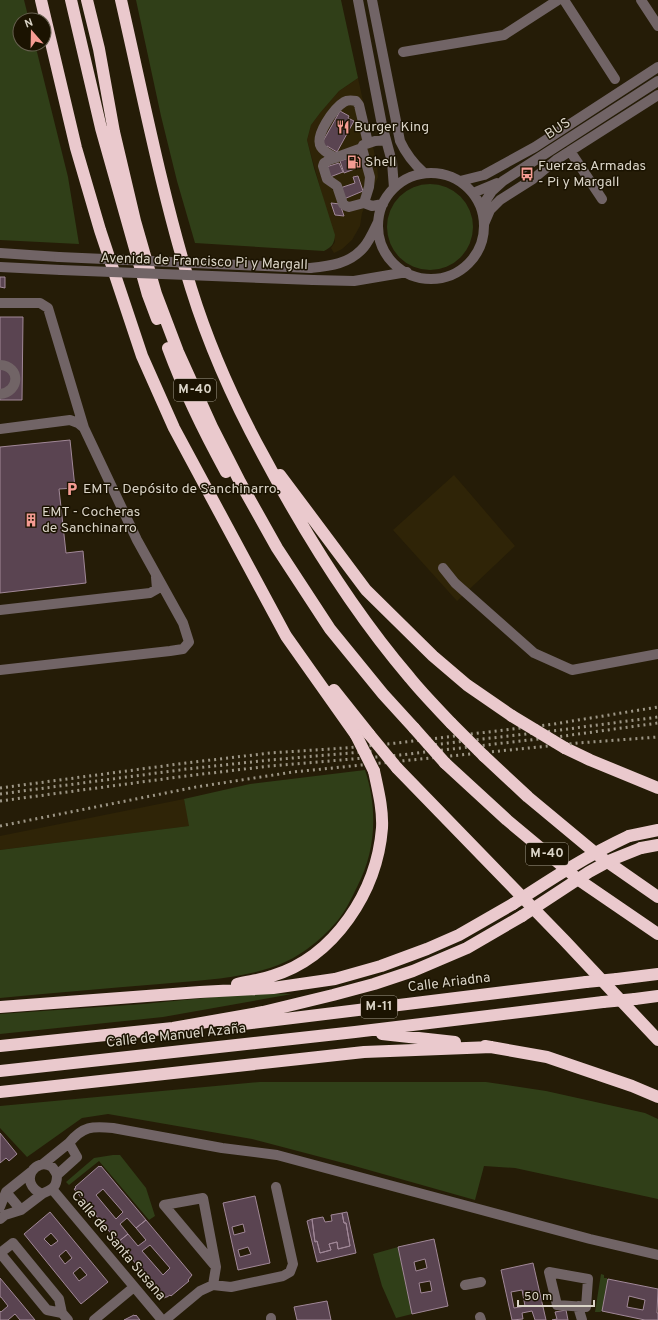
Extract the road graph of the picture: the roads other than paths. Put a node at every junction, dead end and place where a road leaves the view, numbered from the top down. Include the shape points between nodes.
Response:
1 (42, 0) edge
2 (71, 0) edge
3 (87, 0) edge
4 (121, 0) edge
5 (358, 0) edge
6 (372, 0) edge
7 (558, 0) edge
8 (564, 0) edge
9 (641, 0) edge
10 (543, 4) edge
11 (658, 26) edge
12 (403, 52) dead end
13 (658, 67) edge
14 (615, 79) dead end
15 (658, 81) edge
16 (658, 95) edge
17 (386, 140) junction
18 (365, 145) junction
19 (570, 151) junction
20 (336, 158) junction
21 (424, 173) junction
22 (460, 181) junction
23 (503, 181) junction
24 (394, 188) junction
25 (473, 193) junction
26 (602, 199) dead end
27 (364, 203) junction
28 (383, 204) junction
29 (481, 208) junction
30 (378, 222) junction
31 (484, 224) junction
32 (0, 253) edge
33 (0, 266) edge
34 (407, 272) junction
35 (0, 303) edge
36 (0, 365) edge
37 (0, 394) edge
38 (84, 428) junction
39 (0, 429) edge
40 (257, 444) junction
41 (277, 548) junction
42 (248, 565) junction
43 (443, 568) dead end
44 (155, 573) junction
45 (0, 610) edge
46 (658, 654) edge
47 (0, 670) edge
48 (658, 788) edge
49 (658, 830) edge
50 (658, 845) edge
51 (658, 897) edge
52 (658, 934) edge
53 (657, 974) edge
54 (200, 992) junction
55 (658, 996) edge
56 (0, 1007) edge
57 (172, 1028) junction
58 (354, 1032) junction
59 (658, 1040) edge
60 (0, 1046) edge
61 (492, 1047) junction
62 (0, 1071) edge
63 (0, 1092) edge
64 (658, 1097) edge
65 (69, 1143) junction
66 (43, 1164) junction
67 (30, 1172) junction
68 (57, 1175) junction
69 (276, 1187) dead end
70 (52, 1189) junction
71 (6, 1192) junction
72 (42, 1194) junction
73 (0, 1207) edge
74 (21, 1210) junction
75 (0, 1219) edge
76 (658, 1255) edge
77 (216, 1267) junction
78 (481, 1282) dead end
79 (213, 1285) junction
80 (465, 1285) dead end
81 (134, 1287) junction
82 (579, 1306) junction
83 (65, 1317) edge
84 (94, 1320) edge
85 (162, 1320) edge
86 (165, 1320) edge
87 (582, 1320) edge

1 - 42 highway via 76,148 142,356 174,428
2 - 41 highway via 101,128 148,295 175,367 206,436 239,496
3 - 41 highway, M-40 via 114,132 135,221 156,294 178,352 212,427
4 - 40 highway, M-40 via 171,218 191,289 236,404
5 - 17 street
6 - 21 street via 400,141 407,155
7 - 10 street
8 - 14 street
9 - 11 street
10 - 12 street via 504,35
13 - 22 street via 535,147 484,175
15 - 23 street, BUS
16 - 19 street
17 - 18 street
17 - 24 street via 392,162
18 - 20 street
18 - 20 street via 359,105 356,101 344,101 338,106 318,139 320,147
18 - 27 street via 370,177
19 - 26 street
19 - 31 street via 500,200 490,210
20 - 27 street via 324,163 327,179 337,186 346,206
21 - 22 street via 437,173
21 - 24 street via 408,178
22 - 25 street
23 - 25 street
23 - 29 street, BUS via 492,191
24 - 28 street
25 - 29 street
27 - 28 street via 372,206
28 - 30 street
29 - 31 street
30 - 32 street, Avenida de Francisco Pi y Margall, bridge via 364,247 348,261 310,268
30 - 34 street via 385,252 394,264
31 - 34 street via 483,238 478,250 460,271 434,279 422,278
33 - 34 street, Avenida de Francisco Pi y Margall, bridge via 354,281
35 - 38 street via 40,303 48,308
36 - 37 street via 11,368 15,382 10,390
38 - 39 street via 70,420
38 - 44 street
40 - 48 highway, bridge via 366,590 432,656 512,716 565,748
40 - 51 highway, M-40, bridge via 323,560 410,678 451,723 528,797 598,856
41 - 52 highway, M-40, bridge via 330,629 383,694 445,763 507,820 579,880
42 - 54 highway, bridge via 286,636 356,734 374,771 381,806 382,828 378,852 365,890 350,917 334,937 297,966 273,976
42 - 59 highway, bridge via 332,687 397,768
43 - 46 street via 455,583 534,653 572,670
44 - 45 street via 157,589 150,593
44 - 47 street via 183,623 189,642 183,648
49 - 54 highway, bridge via 629,836 604,848 459,936 427,950 335,979 273,988
50 - 57 highway, bridge via 641,848 610,860 467,948 412,971 374,984 263,1012
53 - 57 highway, Calle Ariadna / M-11, bridge via 204,1029
54 - 56 highway
55 - 58 highway, M-11, bridge
57 - 60 highway, Calle de Manuel Azaña / M-11
58 - 61 highway
58 - 62 highway, Calle de Manuel Azaña / M-11
61 - 63 highway via 364,1052
61 - 64 highway via 547,1057
65 - 66 street
65 - 68 street via 77,1157
65 - 76 street via 76,1134 98,1126 277,1155
66 - 67 street
66 - 68 street via 52,1167
67 - 71 street
67 - 72 street via 30,1185
68 - 70 street via 57,1183
69 - 79 street via 293,1264 290,1272 283,1276 231,1287
70 - 72 street
70 - 81 street, Calle de Santa Susana
71 - 73 street
71 - 74 street
72 - 74 street
74 - 75 street
77 - 77 street via 203,1198 164,1205 174,1216
77 - 79 street
78 - 80 street
79 - 86 street, Calle de Santa Susana via 200,1291
81 - 84 street
81 - 85 street, Calle de Santa Susana
82 - 82 street via 557,1305 549,1272 588,1279 586,1307
82 - 87 street
83 - 83 street via 59,1299 13,1243 0,1253 47,1310

